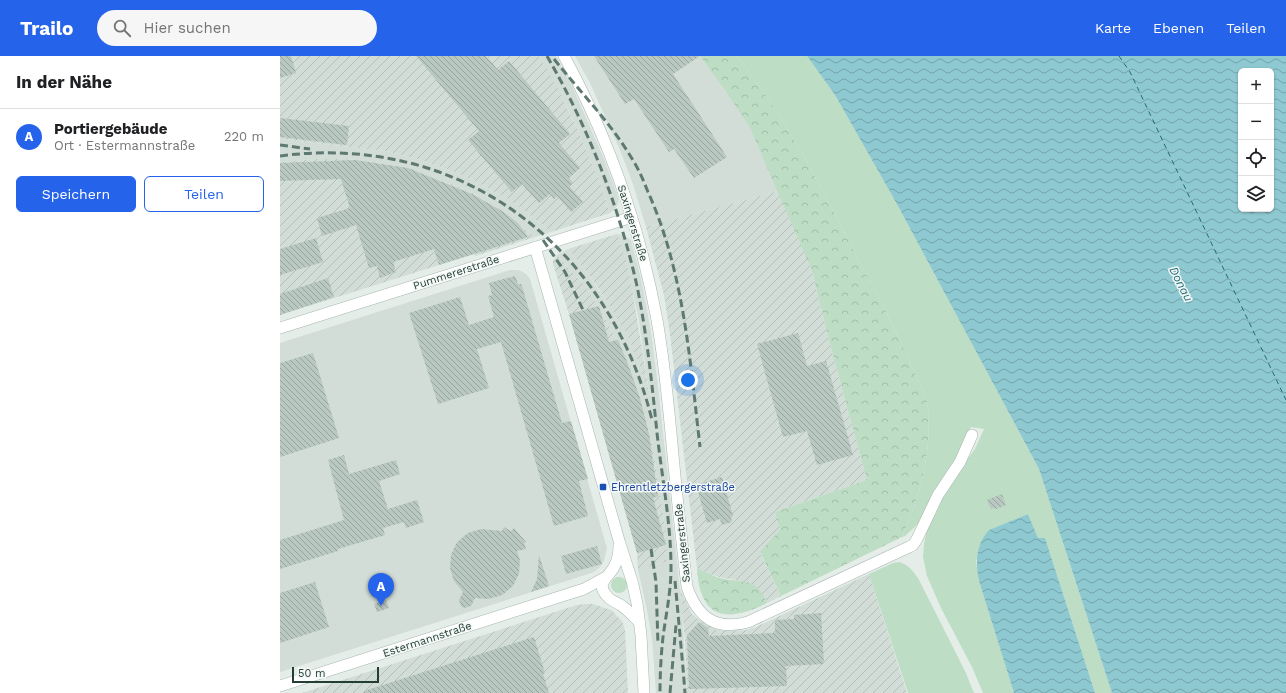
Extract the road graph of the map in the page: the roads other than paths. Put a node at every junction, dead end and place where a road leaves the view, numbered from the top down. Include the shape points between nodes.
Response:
1 (564, 56) edge
2 (632, 217) junction
3 (535, 247) junction
4 (280, 328) edge
5 (972, 435) dead end
6 (620, 544) junction
7 (608, 575) junction
8 (632, 581) junction
9 (574, 592) junction
10 (611, 599) junction
11 (640, 623) junction
12 (280, 686) edge
13 (644, 693) edge

1 - 2 street, Saxingerstraße via 601,132
2 - 3 street, Pummererstraße
2 - 5 street, Saxingerstraße via 646,268 661,347 687,587 693,604 709,620 726,625 748,622 913,545 938,495 960,462
3 - 4 street, Pummererstraße
3 - 6 street
6 - 7 street via 618,560
6 - 8 street
7 - 8 street via 617,571 623,572 629,575
7 - 9 street, Estermannstraße
7 - 10 street via 603,581 603,589
8 - 10 street via 632,592 627,598 619,601
8 - 11 street
9 - 10 street, Estermannstraße via 594,593
9 - 12 street, Estermannstraße
10 - 11 street
11 - 13 street

